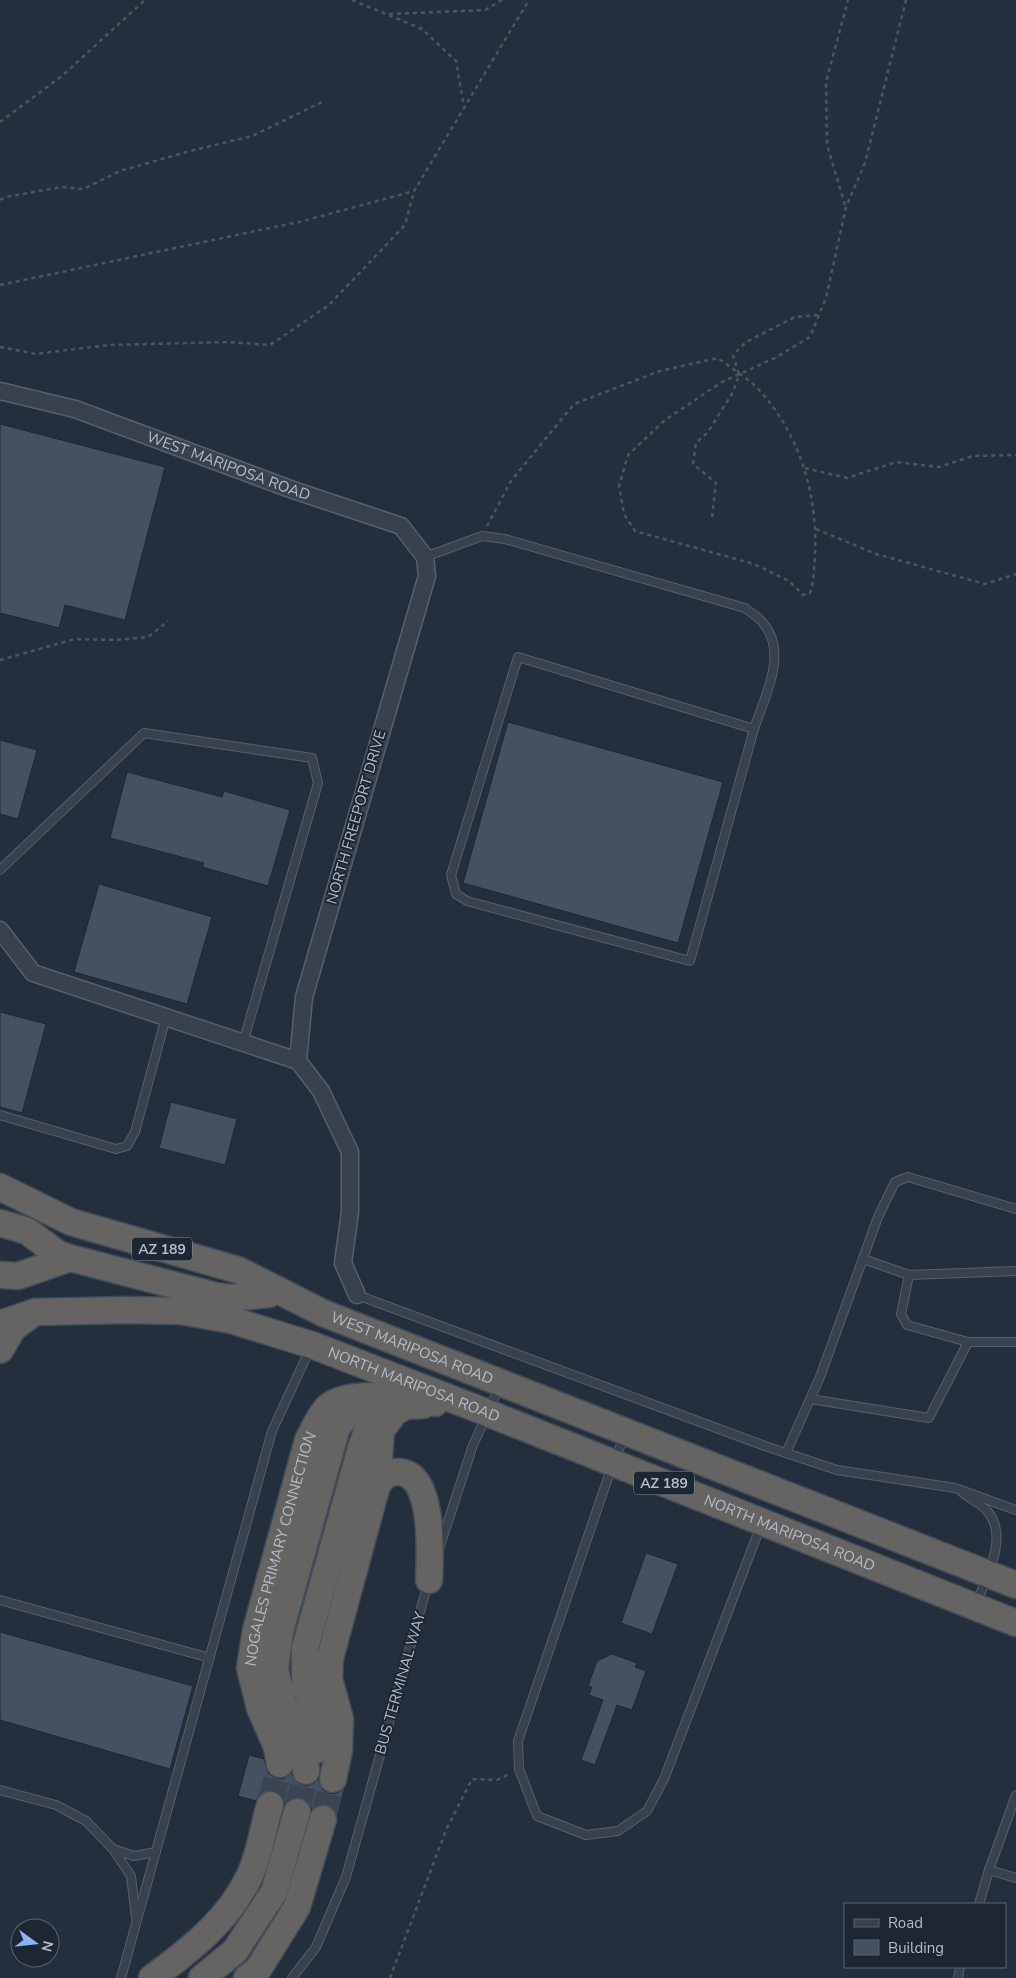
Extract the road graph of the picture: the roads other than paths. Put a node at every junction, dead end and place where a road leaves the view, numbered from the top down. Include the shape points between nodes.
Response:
1 (0, 391) edge
2 (425, 557) junction
3 (754, 729) junction
4 (0, 870) edge
5 (0, 930) edge
6 (166, 1017) junction
7 (244, 1043) junction
8 (298, 1061) junction
9 (0, 1115) edge
10 (0, 1187) edge
11 (28, 1201) junction
12 (1016, 1209) edge
13 (0, 1223) edge
14 (70, 1258) junction
15 (863, 1259) junction
16 (1016, 1271) edge
17 (0, 1275) edge
18 (909, 1275) junction
19 (269, 1294) junction
20 (357, 1295) joint
21 (296, 1301) junction
22 (35, 1312) junction
23 (323, 1313) junction
24 (0, 1324) edge
25 (968, 1342) junction
26 (1016, 1342) edge
27 (312, 1345) junction
28 (0, 1350) edge
29 (501, 1384) junction
30 (810, 1399) junction
31 (386, 1409) junction
32 (473, 1409) junction
33 (626, 1433) junction
34 (786, 1453) junction
35 (613, 1463) junction
36 (377, 1485) junction
37 (955, 1488) junction
38 (1016, 1510) edge
39 (762, 1522) junction
40 (987, 1574) junction
41 (429, 1580) junction
42 (1016, 1585) edge
43 (0, 1600) edge
44 (974, 1607) junction
45 (1016, 1623) edge
46 (210, 1658) junction
47 (308, 1767) junction
48 (0, 1790) edge
49 (1016, 1795) edge
50 (296, 1812) junction
51 (113, 1849) junction
52 (156, 1852) junction
53 (989, 1870) junction
54 (1016, 1878) edge
55 (979, 1903) edge
56 (136, 1923) junction
57 (122, 1978) edge
58 (152, 1978) edge
59 (170, 1978) edge
60 (202, 1978) edge
61 (224, 1978) edge
62 (248, 1978) edge
63 (292, 1978) edge

1 - 2 street, WEST MARIPOSA ROAD via 75,409 293,490 401,526
2 - 3 lane via 482,536 505,538 745,608 763,622 772,639 775,661
2 - 8 street, NORTH FREEPORT DRIVE via 427,576 304,997
3 - 3 lane via 518,657 451,876 456,894 467,901 690,961
4 - 7 lane via 144,733 312,758 318,783
5 - 6 street via 33,973
6 - 7 street
6 - 9 lane via 135,1132 127,1146 116,1149
7 - 8 street
8 - 20 street via 321,1091 350,1152 350,1212 343,1263
10 - 11 highway, AZ 189
11 - 19 highway, AZ 189 via 48,1225 69,1240
11 - 21 highway, AZ 189 via 71,1222 104,1233 238,1270
12 - 15 lane via 908,1177 895,1182
13 - 14 highway, AZ 189 via 27,1232 58,1254
14 - 17 highway via 18,1276
14 - 19 highway, AZ 189 via 216,1296 231,1298
15 - 18 lane
15 - 30 lane
16 - 18 lane
18 - 25 lane via 901,1314 907,1325
19 - 21 highway, AZ 189
20 - 34 lane
21 - 23 highway, AZ 189
22 - 24 highway, AZ 189
22 - 27 highway, AZ 189 via 180,1312 230,1320
22 - 28 highway via 13,1328
23 - 27 highway
23 - 29 highway, WEST MARIPOSA ROAD / AZ 189
25 - 26 lane
25 - 30 lane via 929,1418
27 - 32 highway, NORTH MARIPOSA ROAD / AZ 189
27 - 46 lane via 272,1431
29 - 32 lane, BUS TERMINAL WAY
29 - 33 highway, AZ 189
30 - 34 lane
31 - 32 highway, NOGALES PRIMARY CONNECTION
31 - 32 highway, NOGALES PRIMARY CONNECTION via 402,1398
31 - 36 highway
31 - 47 highway via 318,1652 318,1680 330,1722 327,1745
31 - 47 highway, NOGALES PRIMARY CONNECTION via 339,1400 318,1420 306,1448 256,1630 250,1668 260,1708 277,1747
32 - 35 highway, NORTH MARIPOSA ROAD / AZ 189
32 - 41 lane, BUS TERMINAL WAY via 473,1445
33 - 35 lane
33 - 40 highway, AZ 189
34 - 37 lane via 837,1470
35 - 39 highway, NORTH MARIPOSA ROAD / AZ 189
35 - 39 lane via 518,1741 520,1769 537,1816 586,1835 618,1831 647,1811 664,1779
36 - 41 highway via 383,1476 393,1471 404,1472 416,1482 425,1504 431,1534
36 - 47 highway via 330,1658 329,1679 340,1719 339,1750
37 - 38 lane
37 - 40 lane via 988,1512 997,1532
39 - 44 highway, NORTH MARIPOSA ROAD / AZ 189
40 - 42 highway, AZ 189
40 - 44 lane
41 - 63 lane, BUS TERMINAL WAY via 346,1877 316,1947
43 - 46 lane
44 - 45 highway, NORTH MARIPOSA ROAD / AZ 189
46 - 52 lane
48 - 51 lane via 56,1805 86,1821
49 - 53 lane
50 - 58 highway via 232,1905 196,1945
50 - 59 highway via 239,1913 201,1954
50 - 60 highway via 274,1892 235,1951
50 - 61 highway via 285,1900 246,1961
50 - 62 highway via 297,1906 257,1971
51 - 52 lane via 134,1856
51 - 56 lane via 131,1876
52 - 56 lane
53 - 54 lane
53 - 55 lane
56 - 57 lane

